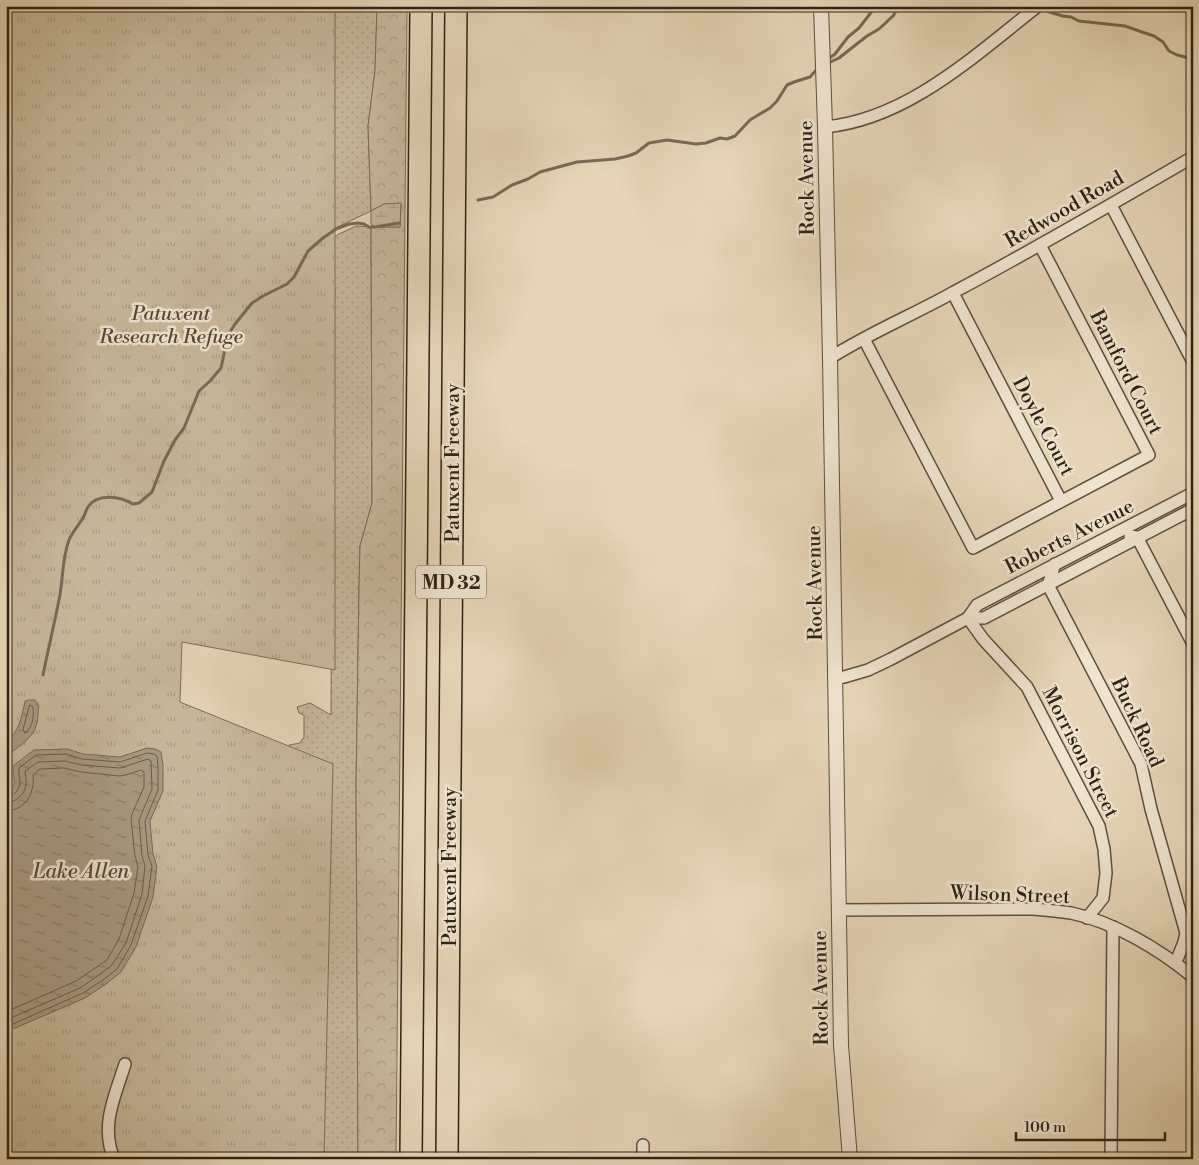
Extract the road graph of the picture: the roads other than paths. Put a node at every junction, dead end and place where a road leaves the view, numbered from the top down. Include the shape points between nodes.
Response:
1 (421, 6) edge
2 (456, 6) edge
3 (821, 6) edge
4 (1038, 6) edge
5 (825, 127) junction
6 (1193, 157) edge
7 (1111, 205) junction
8 (1040, 245) junction
9 (953, 293) junction
10 (1193, 335) edge
11 (864, 339) junction
12 (1182, 341) junction
13 (834, 355) junction
14 (1193, 362) edge
15 (1193, 493) edge
16 (1061, 501) junction
17 (1193, 509) edge
18 (1113, 534) junction
19 (1137, 538) junction
20 (1056, 564) junction
21 (1048, 585) junction
22 (968, 618) junction
23 (1193, 644) edge
24 (835, 678) junction
25 (839, 910) junction
26 (1088, 918) junction
27 (1113, 928) junction
28 (1176, 962) junction
29 (1193, 977) edge
30 (125, 1064) dead end
31 (643, 1144) dead end
32 (114, 1159) edge
33 (411, 1159) edge
34 (446, 1159) edge
35 (643, 1159) edge
36 (850, 1159) edge
37 (1111, 1159) edge

1 - 33 highway, Patuxent Freeway / MD 32
2 - 34 highway, Patuxent Freeway / MD 32
3 - 5 street, Rock Avenue
4 - 5 street via 943,79 908,100 859,121
5 - 13 street, Rock Avenue
6 - 7 street, Redwood Road
7 - 8 street, Redwood Road
7 - 12 street
8 - 9 street, Redwood Road
8 - 16 street, Bamford Court via 1149,455
9 - 11 street
9 - 16 street, Doyle Court
10 - 12 street
11 - 13 street
11 - 16 street, Doyle Court via 973,548
12 - 14 street
13 - 24 street, Rock Avenue
15 - 18 street, Roberts Avenue
17 - 19 street, Roberts Avenue
18 - 19 street
18 - 20 street, Roberts Avenue
19 - 21 street, Roberts Avenue
19 - 23 street
20 - 21 street
20 - 22 street, Roberts Avenue via 977,605
21 - 22 street, Roberts Avenue via 984,618
21 - 28 street, Buck Road via 1141,764 1186,933
22 - 24 street, Roberts Avenue via 891,660
22 - 26 street, Morrison Street via 1027,687 1099,826 1106,873 1103,898
24 - 25 street, Rock Avenue
25 - 26 street, Wilson Street via 1033,909
25 - 36 street, Rock Avenue via 841,1045
26 - 27 street, Wilson Street
27 - 28 street, Wilson Street
27 - 37 street
28 - 29 street, Wilson Street
30 - 32 street via 110,1110 107,1134
31 - 35 street

